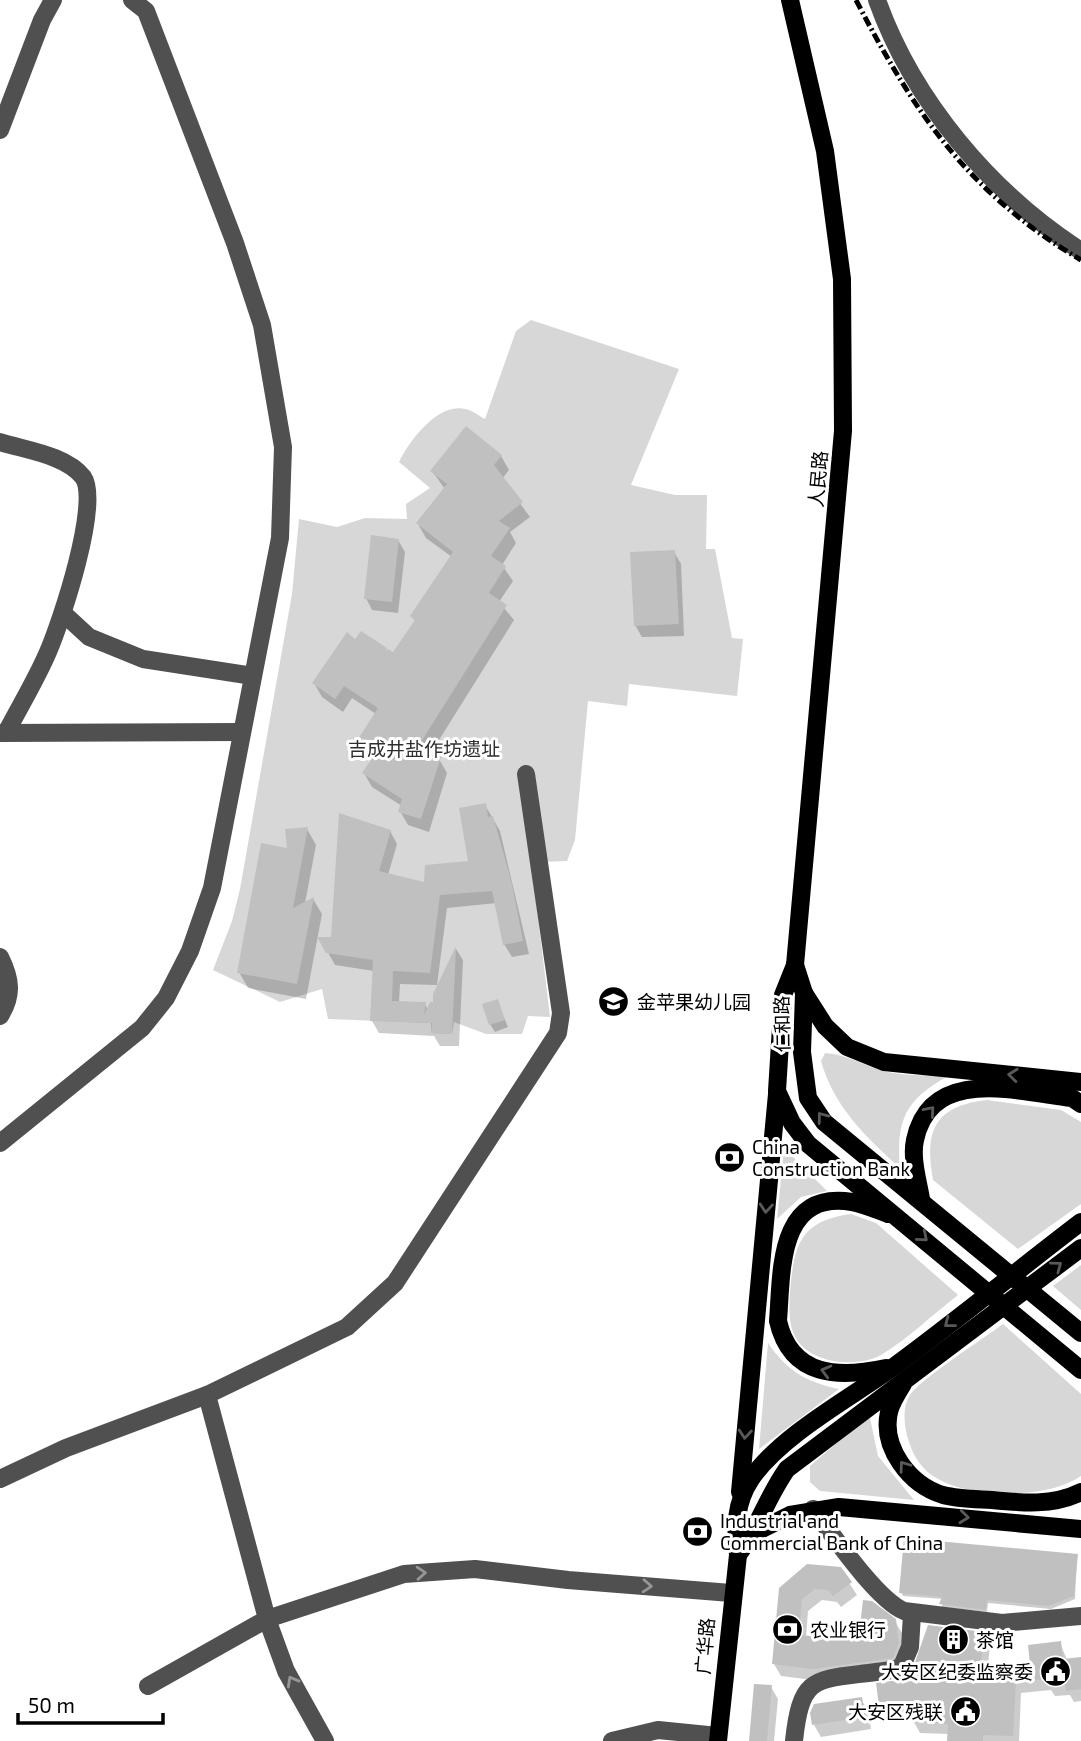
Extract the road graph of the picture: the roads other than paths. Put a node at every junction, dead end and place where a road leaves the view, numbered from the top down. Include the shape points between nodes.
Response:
1 (53, 0) edge
2 (132, 0) edge
3 (790, 0) edge
4 (877, 0) edge
5 (0, 130) edge
6 (1081, 251) edge
7 (0, 442) edge
8 (62, 613) junction
9 (253, 676) junction
10 (242, 732) junction
11 (3, 733) edge
12 (526, 774) dead end
13 (0, 957) edge
14 (795, 965) junction
15 (804, 993) junction
16 (0, 1016) edge
17 (1081, 1082) edge
18 (777, 1091) junction
19 (1081, 1104) edge
20 (0, 1143) edge
21 (921, 1199) junction
22 (899, 1217) junction
23 (1081, 1222) edge
24 (1081, 1248) edge
25 (1081, 1334) edge
26 (1081, 1370) edge
27 (899, 1374) junction
28 (207, 1395) junction
29 (0, 1479) edge
30 (1081, 1492) edge
31 (739, 1501) junction
32 (813, 1510) junction
33 (1081, 1529) edge
34 (754, 1533) junction
35 (737, 1555) junction
36 (731, 1593) junction
37 (912, 1614) junction
38 (1081, 1616) edge
39 (268, 1619) junction
40 (148, 1686) dead end
41 (718, 1738) edge
42 (325, 1741) edge
43 (612, 1741) edge
44 (794, 1741) edge

1 - 5 street
2 - 9 street via 146,11 262,325 283,447 280,538
3 - 14 main road, 人民路 via 825,151 842,279 843,431
4 - 6 street via 890,36 918,85 966,148 1014,201
7 - 8 street via 67,464 83,477 90,494
8 - 9 street via 89,637 143,659
8 - 11 street via 47,653
9 - 10 street
10 - 11 street
10 - 20 street via 212,888 190,951 166,998 142,1028
12 - 28 street via 561,1013 558,1033 395,1283 347,1327
13 - 16 street via 9,974 10,1000
14 - 15 main road, 仁和路
14 - 18 main road, 仁和路 via 783,995
17 -> 15 main road via 884,1062 847,1047 825,1026
21 -> 15 main road, 仁和路 via 848,1145 808,1098 802,1052
18 - 22 main road, 仁和路 via 808,1144
18 -> 31 main road, 广华路
21 -> 19 main road via 914,1141 926,1112 948,1095 976,1087 1072,1098
21 - 25 main road, 仁和路
22 -> 26 main road, 仁和路
27 -> 22 main road via 826,1374 792,1350 780,1334 778,1321 785,1242 791,1226 808,1209 851,1202
23 -> 27 main road
27 -> 24 main road
30 -> 27 main road via 1046,1503 1017,1503 945,1496 924,1487 899,1461 889,1428
27 - 31 main road via 772,1455 751,1478
27 - 34 main road via 787,1469 769,1494
28 - 29 street via 66,1448
28 - 39 street
31 - 35 main road, 广华路
32 -> 33 main road via 864,1507
32 - 34 main road via 790,1515
32 - 37 street via 893,1604
34 - 35 main road
35 - 36 main road, 广华路
39 -> 36 street via 404,1574 475,1569
36 - 41 main road, 广华路
37 - 38 street via 1002,1623
37 - 44 street via 910,1647 902,1666 817,1683 801,1698
39 - 40 street
42 -> 39 street via 286,1671
41 - 43 street via 658,1730

